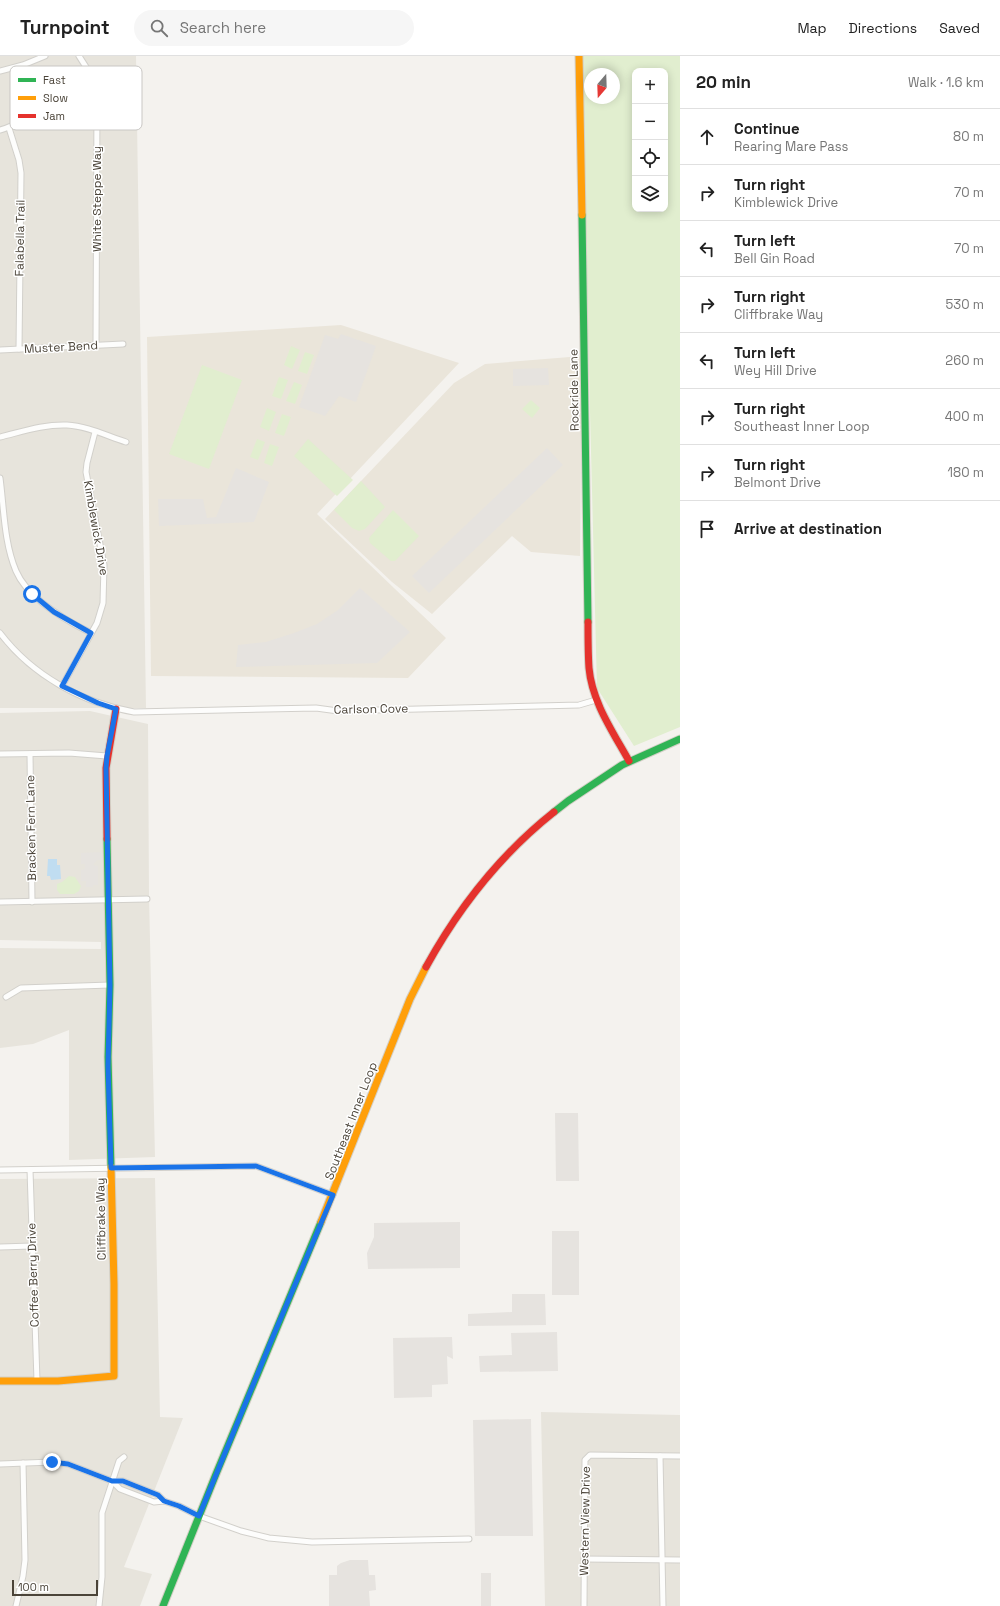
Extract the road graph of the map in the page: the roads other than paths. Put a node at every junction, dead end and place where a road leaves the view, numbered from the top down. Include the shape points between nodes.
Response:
1 (46, 56) edge
2 (79, 56) edge
3 (579, 56) edge
4 (19, 66) edge
5 (85, 66) edge
6 (10, 68) edge
7 (0, 71) edge
8 (9, 128) joint
9 (0, 130) edge
10 (97, 130) edge
11 (123, 344) dead end
12 (96, 346) junction
13 (19, 349) junction
14 (0, 350) edge
15 (95, 432) junction
16 (0, 436) edge
17 (126, 442) dead end
18 (0, 478) edge
19 (0, 633) edge
20 (91, 633) junction
21 (62, 686) junction
22 (596, 700) junction
23 (116, 709) junction
24 (680, 739) edge
25 (0, 754) edge
26 (30, 754) junction
27 (107, 756) junction
28 (629, 761) junction
29 (147, 899) dead end
30 (108, 900) junction
31 (0, 902) edge
32 (32, 902) junction
33 (110, 986) junction
34 (6, 997) dead end
35 (111, 1168) junction
36 (0, 1170) edge
37 (30, 1170) junction
38 (333, 1195) junction
39 (32, 1246) junction
40 (0, 1247) edge
41 (37, 1381) junction
42 (0, 1382) edge
43 (660, 1456) junction
44 (680, 1456) edge
45 (124, 1457) dead end
46 (23, 1463) junction
47 (0, 1464) edge
48 (112, 1481) junction
49 (164, 1501) junction
50 (199, 1516) junction
51 (469, 1539) dead end
52 (584, 1559) junction
53 (662, 1560) junction
54 (680, 1560) edge
55 (16, 1606) edge
56 (99, 1606) edge
57 (163, 1606) edge
58 (584, 1606) edge
59 (663, 1606) edge

1 - 4 street
2 - 5 street, White Steppe Way
3 - 22 street, Rockride Lane via 589,668
6 - 7 street
8 - 9 street
8 - 13 street, Falabella Trail via 21,173
10 - 12 street, White Steppe Way
11 - 12 street, Muster Bend
12 - 13 street, Muster Bend
13 - 14 street, Muster Bend
15 - 16 street via 79,427 53,426
15 - 17 street
15 - 20 street, Kimblewick Drive via 86,462 86,472 104,564 104,591 100,615
18 - 20 street via 8,547 17,572 32,594 54,612
19 - 21 street, Carlson Cove via 22,658
20 - 21 street, Kimblewick Drive
21 - 23 street, Carlson Cove
22 - 23 street, Carlson Cove via 579,704 345,710 316,708 134,712
22 - 28 street, Rockride Lane
23 - 27 street, Cliffbrake Way
24 - 28 street, Southeast Inner Loop
25 - 26 street
26 - 27 street via 69,753
26 - 32 street, Bracken Fern Lane
27 - 30 street, Cliffbrake Way
28 - 38 street, Southeast Inner Loop via 572,796 532,830 506,855 465,903 423,970
29 - 30 street
30 - 32 street
30 - 33 street, Cliffbrake Way
31 - 32 street
33 - 34 street via 21,988
33 - 35 street, Cliffbrake Way via 108,1057
35 - 37 street
35 - 38 street via 256,1166
35 - 41 street, Cliffbrake Way via 114,1376
36 - 37 street
37 - 39 street, Coffee Berry Drive
38 - 50 street, Southeast Inner Loop
39 - 40 street
39 - 41 street, Coffee Berry Drive
41 - 42 street, Cliffbrake Way
43 - 44 street, Western View Drive
43 - 52 street, Western View Drive via 587,1457 584,1467
43 - 53 street
45 - 48 street via 119,1461
46 - 47 street
46 - 48 street via 68,1464
46 - 55 street via 25,1560 24,1576
48 - 49 street via 123,1481 158,1495
48 - 49 street via 120,1489 154,1502
48 - 56 street via 102,1513 102,1577
49 - 50 street
50 - 51 street via 269,1538 312,1542
50 - 57 street, Southeast Inner Loop
52 - 53 street
52 - 58 street, Western View Drive
53 - 54 street
53 - 59 street

